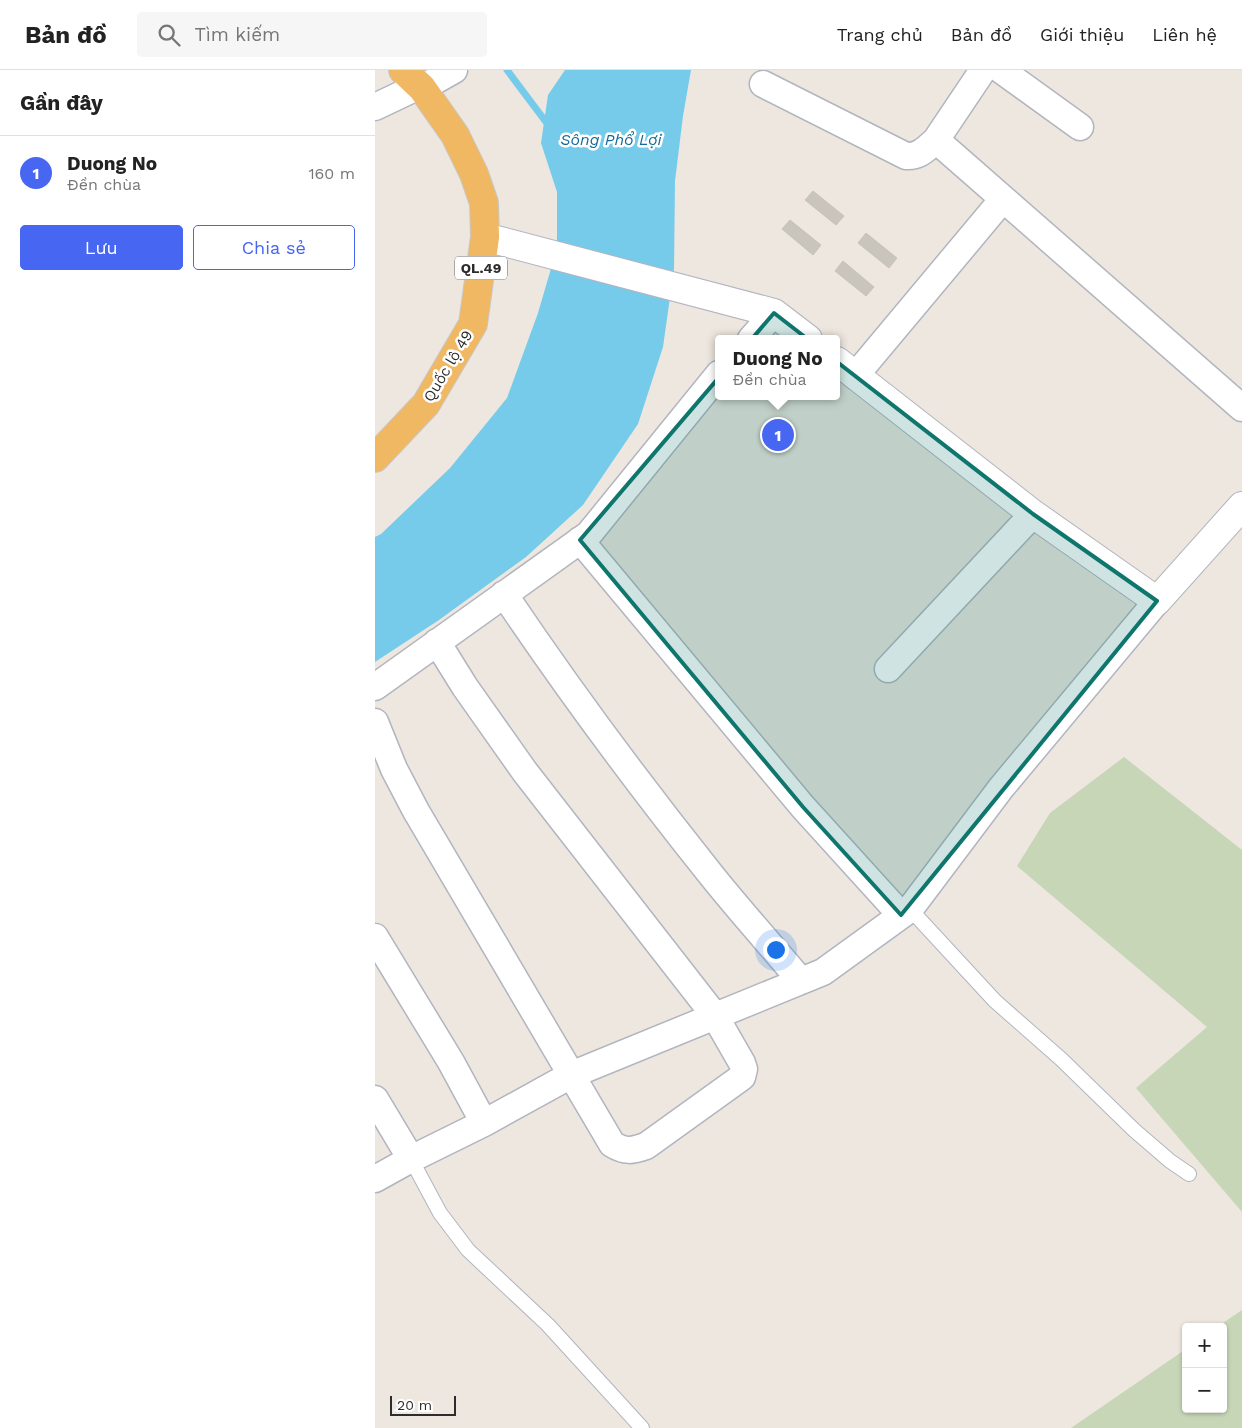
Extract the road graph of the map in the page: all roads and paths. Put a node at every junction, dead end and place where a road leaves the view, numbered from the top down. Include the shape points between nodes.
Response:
1 (454, 70) edge
2 (983, 70) edge
3 (1001, 70) edge
4 (415, 81) edge
5 (763, 84) dead end
6 (375, 107) edge
7 (1080, 127) dead end
8 (936, 140) junction
9 (1003, 200) junction
10 (485, 237) junction
11 (774, 313) junction
12 (755, 335) edge
13 (803, 335) edge
14 (846, 369) edge
15 (715, 379) edge
16 (1242, 408) edge
17 (375, 458) edge
18 (1242, 506) edge
19 (1033, 514) junction
20 (580, 540) junction
21 (504, 594) junction
22 (1157, 602) junction
23 (437, 642) junction
24 (888, 669) dead end
25 (375, 687) edge
26 (375, 722) edge
27 (906, 912) junction
28 (375, 937) edge
29 (801, 981) junction
30 (715, 1016) junction
31 (571, 1076) junction
32 (375, 1099) edge
33 (484, 1123) junction
34 (411, 1159) junction
35 (1189, 1174) dead end
36 (375, 1179) edge
37 (642, 1428) edge

1 - 4 street
2 - 8 street
3 - 7 street
4 - 6 street
4 - 10 highway, Quốc lộ 49 / QL.49 via 455,135 474,174 484,203
5 - 8 street via 906,156 922,153
8 - 9 street
9 - 14 street
9 - 16 street
10 - 11 main road
10 - 17 highway, Quốc lộ 49 / QL.49 via 473,324 426,404
11 - 12 street
11 - 13 main road
14 - 19 main road
15 - 20 street via 589,534
18 - 22 main road
19 - 22 main road
19 - 24 street
20 - 21 street
20 - 27 street via 803,807
21 - 23 street
21 - 29 street via 709,872
22 - 27 street via 1001,788
23 - 25 street
23 - 30 street via 525,772
26 - 31 street via 416,811
27 - 29 street via 823,972
27 - 35 lane via 995,1001 1134,1130
28 - 33 street via 447,1054
29 - 30 street
30 - 31 street
30 - 31 street via 742,1063 742,1076 646,1146 633,1151 619,1149 612,1144
31 - 33 street
32 - 34 street
33 - 34 street
34 - 36 street
34 - 37 lane via 440,1213 468,1250 548,1325

